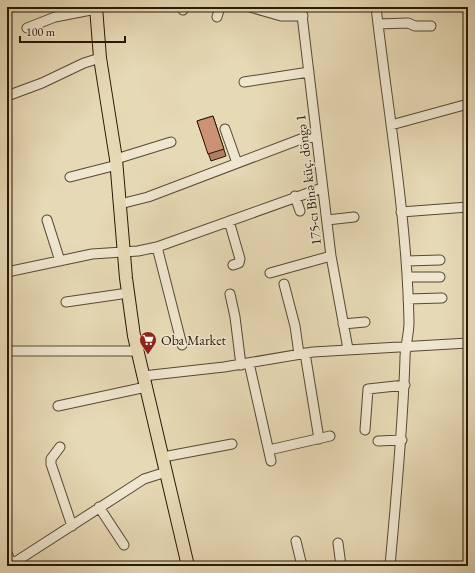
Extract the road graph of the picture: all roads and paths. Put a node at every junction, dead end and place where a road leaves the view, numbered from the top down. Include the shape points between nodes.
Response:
1 (220, 7) edge
2 (250, 7) edge
3 (301, 7) edge
4 (376, 7) edge
5 (96, 8) edge
6 (303, 16) junction
7 (217, 17) dead end
8 (378, 24) junction
9 (431, 26) dead end
10 (27, 28) dead end
11 (100, 58) junction
12 (309, 72) junction
13 (244, 82) dead end
14 (7, 96) edge
15 (468, 104) edge
16 (391, 125) junction
17 (225, 129) dead end
18 (316, 136) junction
19 (172, 142) dead end
20 (116, 162) junction
21 (237, 163) junction
22 (70, 177) dead end
23 (322, 188) junction
24 (295, 196) junction
25 (120, 204) junction
26 (468, 207) edge
27 (300, 211) dead end
28 (401, 212) junction
29 (354, 217) dead end
30 (47, 220) dead end
31 (327, 220) junction
32 (229, 221) junction
33 (157, 247) junction
34 (124, 253) junction
35 (331, 256) junction
36 (440, 260) dead end
37 (60, 261) junction
38 (406, 261) junction
39 (233, 265) dead end
40 (8, 269) edge
41 (270, 273) dead end
42 (407, 277) junction
43 (440, 277) dead end
44 (284, 284) dead end
45 (128, 293) junction
46 (230, 294) dead end
47 (442, 298) dead end
48 (408, 299) junction
49 (66, 302) dead end
50 (365, 322) dead end
51 (343, 324) junction
52 (468, 343) edge
53 (182, 345) dead end
54 (406, 346) junction
55 (348, 349) junction
56 (7, 351) edge
57 (137, 351) junction
58 (302, 354) junction
59 (245, 364) junction
60 (144, 381) junction
61 (405, 385) junction
62 (58, 406) dead end
63 (365, 430) dead end
64 (330, 436) dead end
65 (319, 439) junction
66 (402, 440) junction
67 (378, 441) dead end
68 (232, 444) dead end
69 (60, 447) dead end
70 (269, 450) junction
71 (163, 457) junction
72 (271, 461) dead end
73 (166, 472) junction
74 (100, 507) junction
75 (72, 526) junction
76 (296, 541) dead end
77 (338, 543) dead end
78 (124, 545) dead end
79 (7, 553) edge
80 (11, 565) edge
81 (188, 566) edge
82 (302, 566) edge
83 (341, 566) edge
84 (390, 566) edge

1 - 7 street
2 - 6 street via 281,16
3 - 6 street, 175-cı Binə küç. döngə 1
4 - 8 street
5 - 10 street via 55,17
5 - 11 main road
6 - 12 street, 175-cı Binə küç. döngə 1
8 - 9 street via 408,23 415,26
8 - 16 street
11 - 14 street via 84,62 42,83
11 - 20 main road
12 - 13 street
12 - 18 street, 175-cı Binə küç. döngə 1
15 - 16 street
16 - 28 street
17 - 21 street
18 - 21 street via 301,139
18 - 23 street, 175-cı Binə küç. döngə 1
19 - 20 street
20 - 22 street
20 - 25 main road
21 - 25 street via 148,197
23 - 24 street
23 - 31 street, 175-cı Binə küç. döngə 1
24 - 27 street
24 - 32 street
25 - 34 main road
26 - 28 street
28 - 38 street
29 - 31 street
30 - 37 street
31 - 35 street, 175-cı Binə küç. döngə 1
32 - 33 street
32 - 39 street via 240,259 239,263
33 - 34 street
33 - 53 street
34 - 37 street via 92,254
34 - 45 main road
35 - 41 street
35 - 51 street, 175-cı Binə küç. döngə 1
36 - 38 street
37 - 40 street
38 - 42 street
42 - 43 street
42 - 48 street
44 - 58 street
45 - 49 street
45 - 57 main road
46 - 59 street
47 - 48 street
48 - 54 street via 409,324
50 - 51 street
51 - 55 street, 175-cı Binə küç. döngə 1
52 - 54 street
54 - 55 street
54 - 61 street
55 - 58 street
56 - 57 street
57 - 60 main road
58 - 59 street
58 - 65 street
59 - 60 street
59 - 70 street
60 - 62 street
60 - 71 main road
61 - 63 street via 368,389
61 - 66 street
64 - 65 street
65 - 70 street
66 - 67 street
66 - 84 street
68 - 71 street
69 - 75 street via 51,459 51,464
70 - 72 street
71 - 73 main road
73 - 74 street via 144,479
73 - 81 main road
74 - 75 street
74 - 78 street
75 - 80 street
76 - 82 street
77 - 83 street
79 - 80 street

